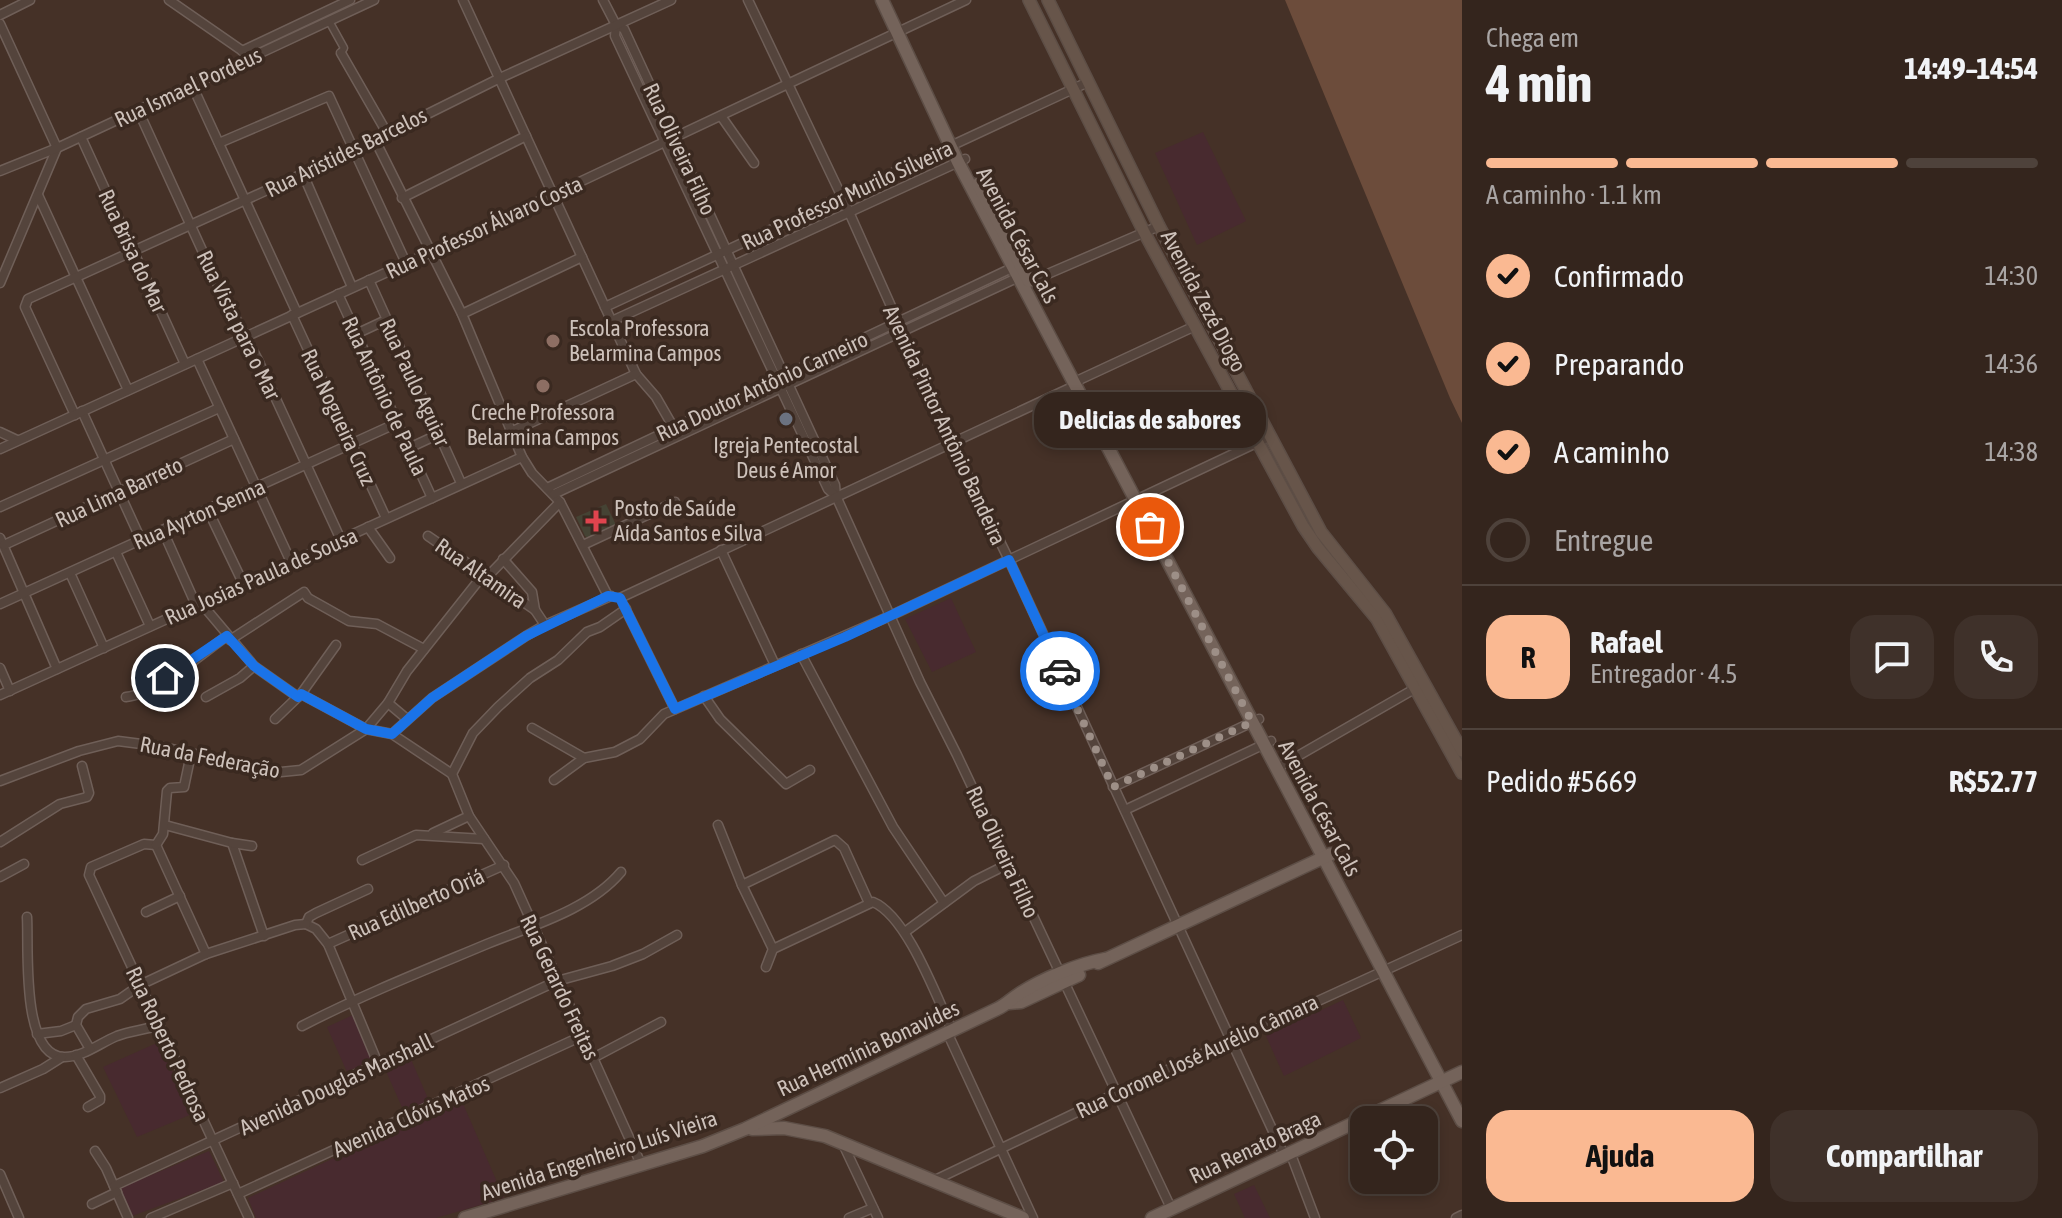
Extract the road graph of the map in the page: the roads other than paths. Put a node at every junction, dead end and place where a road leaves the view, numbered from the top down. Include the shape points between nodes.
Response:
1 (30, 0) edge
2 (169, 0) edge
3 (350, 0) edge
4 (374, 0) edge
5 (463, 0) edge
6 (603, 0) edge
7 (671, 0) edge
8 (748, 0) edge
9 (882, 0) edge
10 (891, 0) edge
11 (966, 0) edge
12 (1029, 0) edge
13 (1048, 0) edge
14 (0, 15) edge
15 (329, 21) junction
16 (0, 24) edge
17 (616, 25) junction
18 (901, 32) junction
19 (242, 51) junction
20 (341, 53) joint
21 (252, 57) junction
22 (500, 78) junction
23 (1088, 82) junction
24 (788, 84) junction
25 (192, 85) junction
26 (1073, 89) junction
27 (138, 110) junction
28 (721, 116) junction
29 (387, 133) junction
30 (526, 136) junction
31 (81, 137) junction
32 (669, 138) junction
33 (375, 140) junction
34 (219, 143) junction
35 (954, 145) junction
36 (57, 148) junction
37 (355, 150) junction
38 (961, 160) junction
39 (754, 163) dead end
40 (0, 171) edge
41 (303, 174) junction
42 (38, 195) junction
43 (553, 195) junction
44 (842, 197) junction
45 (402, 198) junction
46 (246, 200) junction
47 (849, 212) junction
48 (190, 225) junction
49 (1159, 226) junction
50 (1144, 232) junction
51 (728, 250) junction
52 (133, 251) junction
53 (431, 252) junction
54 (718, 254) junction
55 (582, 257) junction
56 (406, 263) junction
57 (730, 267) junction
58 (1021, 273) junction
59 (78, 277) junction
60 (369, 280) junction
61 (0, 283) edge
62 (352, 287) junction
63 (338, 294) junction
64 (605, 307) junction
65 (294, 314) junction
66 (462, 314) junction
67 (386, 320) junction
68 (612, 321) junction
69 (1195, 326) junction
70 (898, 327) junction
71 (356, 334) junction
72 (244, 336) junction
73 (197, 359) junction
74 (185, 364) junction
75 (636, 374) junction
76 (782, 381) junction
77 (1078, 382) junction
78 (128, 390) junction
79 (219, 408) junction
80 (78, 413) junction
81 (397, 423) junction
82 (675, 430) junction
83 (513, 431) junction
84 (0, 432) edge
85 (439, 434) junction
86 (1269, 437) junction
87 (234, 439) junction
88 (17, 440) junction
89 (952, 443) junction
90 (1257, 443) junction
91 (351, 444) junction
92 (409, 448) junction
93 (0, 449) edge
94 (522, 457) junction
95 (104, 460) junction
96 (306, 467) junction
97 (461, 483) junction
98 (257, 487) junction
99 (118, 492) junction
100 (554, 494) junction
101 (836, 496) junction
102 (432, 498) junction
103 (1139, 499) junction
104 (675, 502) dead end
105 (0, 507) edge
106 (208, 510) junction
107 (386, 518) junction
108 (368, 527) junction
109 (163, 531) junction
110 (428, 536) dead end
111 (141, 540) junction
112 (341, 540) junction
113 (2, 542) edge
114 (583, 545) junction
115 (721, 550) junction
116 (116, 552) junction
117 (390, 558) dead end
118 (503, 559) junction
119 (1009, 560) junction
120 (291, 562) junction
121 (70, 573) junction
122 (485, 576) junction
123 (243, 583) junction
124 (23, 594) junction
125 (608, 596) junction
126 (620, 598) junction
127 (0, 604) edge
128 (199, 604) junction
129 (626, 609) junction
130 (535, 610) junction
131 (890, 616) junction
132 (545, 625) junction
133 (150, 626) junction
134 (228, 638) junction
135 (336, 645) dead end
136 (104, 648) junction
137 (424, 649) junction
138 (801, 654) junction
139 (775, 665) junction
140 (254, 666) junction
141 (0, 668) edge
142 (57, 669) junction
143 (1416, 688) junction
144 (10, 691) junction
145 (0, 695) edge
146 (300, 696) junction
147 (704, 696) junction
148 (126, 697) dead end
149 (206, 697) dead end
150 (388, 703) junction
151 (675, 709) junction
152 (275, 719) dead end
153 (407, 719) junction
154 (1256, 721) junction
155 (532, 728) dead end
156 (366, 729) junction
157 (392, 734) junction
158 (1268, 742) junction
159 (1462, 751) edge
160 (191, 754) junction
161 (584, 758) junction
162 (82, 766) dead end
163 (1281, 766) junction
164 (810, 770) dead end
165 (1462, 773) edge
166 (452, 774) junction
167 (554, 780) dead end
168 (0, 781) edge
169 (1113, 787) junction
170 (1125, 810) junction
171 (469, 816) junction
172 (165, 825) junction
173 (718, 825) dead end
174 (431, 834) junction
175 (484, 839) junction
176 (0, 842) edge
177 (232, 843) junction
178 (156, 845) junction
179 (252, 846) dead end
180 (1327, 855) junction
181 (362, 860) dead end
182 (24, 864) dead end
183 (1008, 864) junction
184 (504, 865) junction
185 (621, 872) dead end
186 (0, 877) edge
187 (742, 885) junction
188 (368, 889) dead end
189 (180, 896) junction
190 (869, 903) junction
191 (944, 903) junction
192 (146, 912) dead end
193 (27, 917) dead end
194 (306, 924) junction
195 (1178, 925) junction
196 (532, 926) junction
197 (905, 932) junction
198 (677, 935) dead end
199 (1462, 935) edge
200 (264, 936) junction
201 (328, 944) junction
202 (773, 949) junction
203 (206, 954) junction
204 (766, 967) dead end
205 (1386, 969) junction
206 (1062, 978) junction
207 (557, 981) junction
208 (140, 985) junction
209 (352, 1000) junction
210 (661, 1022) dead end
211 (76, 1025) junction
212 (159, 1025) junction
213 (302, 1026) dead end
214 (36, 1031) junction
215 (949, 1031) junction
216 (582, 1036) junction
217 (1231, 1041) junction
218 (90, 1049) junction
219 (76, 1055) junction
220 (62, 1057) junction
221 (593, 1058) junction
222 (379, 1066) junction
223 (1462, 1072) edge
224 (1445, 1080) junction
225 (0, 1088) edge
226 (1115, 1094) junction
227 (1462, 1103) edge
228 (88, 1107) dead end
229 (1462, 1121) edge
230 (745, 1129) junction
231 (214, 1141) junction
232 (842, 1142) junction
233 (1001, 1148) junction
234 (95, 1151) dead end
235 (1287, 1154) junction
236 (641, 1164) junction
237 (0, 1174) edge
238 (933, 1181) junction
239 (233, 1183) junction
240 (116, 1189) junction
241 (238, 1194) junction
242 (92, 1204) dead end
243 (873, 1208) junction
244 (1168, 1213) edge
245 (1462, 1215) edge
246 (19, 1218) edge
247 (128, 1218) edge
248 (151, 1218) edge
249 (249, 1218) edge
250 (465, 1218) edge
251 (849, 1218) edge
252 (878, 1218) edge
253 (1023, 1218) edge
254 (1033, 1218) edge
255 (1152, 1218) edge
256 (1315, 1218) edge
257 (1456, 1218) edge

1 - 14 street
2 - 19 street
3 - 19 street, Rua Ismael Pordeus
4 - 15 street, Rua Ismael Pordeus
5 - 22 street
6 - 17 street, Rua Oliveira Filho
7 - 17 street, Rua Aristides Barcelos
8 - 24 street, Avenida Pintor Antônio Bandeira
9 - 18 main road, Avenida César Cals
10 - 18 main road, Avenida César Cals
11 - 18 street, Rua Professor Álvaro Costa
12 - 26 main road, Avenida Zezé Diogo
13 - 23 main road
15 - 20 street via 344,48
15 - 21 street, Rua Ismael Pordeus
16 - 36 street
17 - 22 street, Rua Aristides Barcelos
17 - 32 street, Rua Oliveira Filho via 615,36
18 - 24 street, Rua Professor Álvaro Costa
18 - 35 main road, Avenida César Cals
19 - 21 street
20 - 29 street
21 - 25 street, Rua Ismael Pordeus
22 - 29 street, Rua Aristides Barcelos
22 - 30 street
23 - 26 street, Rua Professor Murilo Silveira
23 - 49 main road
24 - 28 street, Rua Professor Álvaro Costa
24 - 44 street, Avenida Pintor Antônio Bandeira
25 - 27 street, Rua Ismael Pordeus
25 - 34 street, Rua Nogueira Cruz
26 - 35 street, Rua Professor Murilo Silveira
26 - 50 main road, Avenida Zezé Diogo
27 - 31 street, Rua Ismael Pordeus
27 - 48 street, Rua Vista para o Mar
28 - 32 street, Rua Professor Álvaro Costa
28 - 39 street
29 - 33 street, Rua Aristides Barcelos
30 - 43 street
30 - 45 street
31 - 36 street, Rua Ismael Pordeus
31 - 52 street, Rua Brisa do Mar
32 - 43 street, Rua Professor Álvaro Costa
32 - 51 street, Rua Oliveira Filho
32 - 54 street, Rua Oliveira Filho
33 - 37 street, Rua Aristides Barcelos
33 - 45 street
34 - 37 street via 329,96
34 - 46 street, Rua Nogueira Cruz
35 - 38 main road, Avenida César Cals
35 - 44 street, Rua Professor Murilo Silveira
36 - 40 street, Rua Ismael Pordeus
36 - 42 street
37 - 41 street, Rua Aristides Barcelos
37 - 56 street
38 - 47 street, Rua Professor Murilo Silveira
38 - 58 main road, Avenida César Cals
41 - 46 street, Rua Aristides Barcelos
41 - 62 street
42 - 59 street
42 - 61 street
43 - 53 street, Rua Professor Álvaro Costa
43 - 55 street
44 - 47 street, Avenida Pintor Antônio Bandeira
44 - 51 street, Rua Professor Murilo Silveira
45 - 53 street
46 - 48 street, Rua Aristides Barcelos
46 - 65 street, Rua Nogueira Cruz
47 - 57 street, Rua Professor Murilo Silveira
47 - 70 street, Avenida Pintor Antônio Bandeira
48 - 52 street, Rua Aristides Barcelos
48 - 72 street, Rua Vista para o Mar
49 - 50 street, Rua Doutor Antônio Carneiro
49 - 86 main road
50 - 58 street, Rua Doutor Antônio Carneiro
50 - 69 main road, Avenida Zezé Diogo
51 - 54 street, Rua Professor Murilo Silveira
51 - 57 street, Rua Oliveira Filho
52 - 59 street, Rua Aristides Barcelos
52 - 74 street, Rua Brisa do Mar
53 - 56 street, Rua Professor Álvaro Costa
53 - 66 street
54 - 57 street, Rua Oliveira Filho
54 - 64 street, Rua Professor Murilo Silveira
55 - 64 street
55 - 66 street
56 - 60 street, Rua Professor Álvaro Costa
57 - 68 street, Rua Professor Murilo Silveira
57 - 76 street, Rua Oliveira Filho
58 - 70 street, Rua Doutor Antônio Carneiro
58 - 77 main road, Avenida César Cals
59 - 78 street
59 - 80 street, Rua Aristides Barcelos via 28,299 25,307
60 - 62 street, Rua Professor Álvaro Costa
60 - 67 street, Rua Paulo Aguiar
62 - 63 street, Rua Professor Álvaro Costa
63 - 65 street, Rua Professor Álvaro Costa
63 - 71 street, Rua Antônio de Paula
64 - 68 street
65 - 72 street, Rua Professor Álvaro Costa
65 - 91 street, Rua Nogueira Cruz
66 - 83 street
67 - 71 street
67 - 85 street, Rua Paulo Aguiar
68 - 75 street
69 - 77 street
69 - 90 main road, Avenida Zezé Diogo
70 - 76 street, Rua Doutor Antônio Carneiro
70 - 89 street, Avenida Pintor Antônio Bandeira
71 - 81 street, Rua Antônio de Paula
72 - 73 street, Rua Professor Álvaro Costa
72 - 96 street, Rua Vista para o Mar
73 - 74 street, Rua Professor Álvaro Costa
73 - 79 street
74 - 78 street, Rua Professor Álvaro Costa
75 - 82 street
75 - 83 street
76 - 82 street, Rua Doutor Antônio Carneiro
76 - 101 street, Rua Oliveira Filho
77 - 89 street
77 - 103 main road, Avenida César Cals
78 - 80 street, Rua Professor Álvaro Costa
79 - 87 street
79 - 95 street
80 - 88 street, Rua Professor Álvaro Costa
80 - 95 street
81 - 91 street, Rua Ayrton Senna
81 - 92 street, Rua Antônio de Paula
82 - 100 street, Rua Doutor Antônio Carneiro
83 - 94 street
84 - 88 street
85 - 92 street
85 - 97 street, Rua Paulo Aguiar
86 - 90 street
86 - 159 main road via 1324,537 1391,623
87 - 98 street
87 - 99 street, Rua Lima Barreto
88 - 93 street, Rua Professor Álvaro Costa
89 - 101 street
89 - 119 street, Avenida Pintor Antônio Bandeira
90 - 103 street
90 - 143 main road, Avenida Zezé Diogo via 1303,526 1377,619
91 - 96 street, Rua Ayrton Senna
91 - 107 street, Rua Nogueira Cruz
92 - 102 street, Rua Antônio de Paula
94 - 97 street, Rua Josias Paula de Sousa
94 - 100 street
95 - 99 street
95 - 105 street
96 - 98 street, Rua Ayrton Senna
96 - 112 street, Rua Vista para o Mar
97 - 102 street, Rua Josias Paula de Sousa
98 - 106 street, Rua Ayrton Senna
98 - 120 street
99 - 111 street
99 - 113 street, Rua Lima Barreto
100 - 114 street
100 - 118 street, Rua Doutor Antônio Carneiro
101 - 115 street
101 - 131 street, Rua Oliveira Filho
102 - 107 street, Rua Josias Paula de Sousa
103 - 119 street
103 - 154 main road, Avenida César Cals
104 - 114 street
106 - 109 street, Rua Ayrton Senna
106 - 123 street
107 - 108 street, Rua Josias Paula de Sousa
108 - 112 street, Rua Josias Paula de Sousa
108 - 117 street
109 - 111 street, Rua Ayrton Senna
109 - 128 street
110 - 122 street, Rua Altamira
111 - 116 street, Rua Ayrton Senna
112 - 120 street, Rua Josias Paula de Sousa
113 - 124 street
114 - 125 street
115 - 126 street
115 - 139 street
116 - 121 street, Rua Ayrton Senna
116 - 133 street
118 - 122 street, Rua Doutor Antônio Carneiro
118 - 130 street via 532,592
119 - 131 street
119 - 169 street, Avenida Pintor Antônio Bandeira
120 - 123 street, Rua Josias Paula de Sousa
121 - 124 street, Rua Ayrton Senna
121 - 136 street
122 - 130 street, Rua Altamira
122 - 137 street, Rua Doutor Antônio Carneiro
123 - 128 street, Rua Josias Paula de Sousa
124 - 127 street, Rua Ayrton Senna
124 - 142 street
125 - 126 street
125 - 132 street
126 - 129 street
128 - 133 street, Rua Josias Paula de Sousa
128 - 134 street
129 - 151 street
129 - 166 street via 591,629 498,707 473,733
130 - 132 street
131 - 138 street
131 - 183 street, Rua Oliveira Filho
132 - 153 street
133 - 136 street, Rua Josias Paula de Sousa
134 - 137 street via 300,593 349,621 377,624
134 - 140 street
134 - 148 street via 141,693
135 - 146 street
136 - 142 street, Rua Josias Paula de Sousa
137 - 150 street, Rua Doutor Antônio Carneiro
138 - 139 street
138 - 191 street via 893,827
139 - 147 street
140 - 146 street
140 - 149 street
141 - 144 street
142 - 144 street, Rua Josias Paula de Sousa
143 - 163 street
143 - 165 main road, Avenida Zezé Diogo
144 - 145 street, Rua Josias Paula de Sousa
146 - 152 street
146 - 156 street
147 - 151 street
147 - 164 street via 786,784
150 - 153 street
150 - 156 street, Rua Doutor Antônio Carneiro
151 - 161 street via 640,739
153 - 157 street
154 - 158 main road, Avenida César Cals
154 - 169 street
155 - 161 street
156 - 157 street
156 - 160 street, Rua da Federação via 293,772
157 - 166 street
158 - 163 main road, Avenida César Cals
158 - 170 street
160 - 168 street, Rua da Federação via 118,741
160 - 172 street via 184,787 167,791
161 - 167 street
162 - 176 street via 87,797 60,804
163 - 180 main road, Avenida César Cals
166 - 171 street, Rua Gerardo Freitas
169 - 170 street, Avenida Pintor Antônio Bandeira
170 - 195 street, Avenida Pintor Antônio Bandeira
171 - 174 street
171 - 175 street, Rua Gerardo Freitas
172 - 177 street
172 - 178 street
173 - 187 street
174 - 175 street
174 - 181 street via 411,836
175 - 184 street, Rua Gerardo Freitas
177 - 179 street
177 - 200 street
178 - 189 street
178 - 208 street, Rua Roberto Pedrosa via 144,844 89,869
180 - 195 main road, Rua Hermínia Bonavides
180 - 205 main road, Avenida César Cals
182 - 186 street
183 - 191 street
183 - 206 street, Rua Oliveira Filho
184 - 196 street, Rua Gerardo Freitas
184 - 201 street, Rua Edilberto Oriá
185 - 196 street via 599,891
187 - 190 street via 835,840 844,848
187 - 202 street
188 - 194 street via 316,913
189 - 192 street
189 - 203 street
190 - 197 street via 887,909
190 - 202 street
191 - 197 street
193 - 214 street
194 - 200 street
194 - 201 street
195 - 206 main road, Rua Hermínia Bonavides via 1085,963
195 - 217 street, Avenida Pintor Antônio Bandeira
196 - 207 street, Rua Gerardo Freitas
196 - 209 street
197 - 215 street
198 - 207 street, Avenida Douglas Marshall via 612,966
199 - 205 street, Rua Coronel José Aurélio Câmara
200 - 203 street
201 - 209 street
202 - 204 street
203 - 208 street
205 - 217 street, Rua Coronel José Aurélio Câmara
205 - 224 main road, Avenida César Cals
206 - 215 main road, Rua Hermínia Bonavides via 1018,994
206 - 226 street, Rua Oliveira Filho
207 - 216 street, Rua Gerardo Freitas
207 - 222 street, Avenida Douglas Marshall
208 - 211 street via 120,999 86,1009
208 - 212 street, Rua Roberto Pedrosa
209 - 213 street
209 - 222 street
210 - 221 street
211 - 214 street
211 - 218 street
212 - 218 street
212 - 231 street, Rua Roberto Pedrosa
214 - 220 street via 51,1053
215 - 230 main road, Rua Hermínia Bonavides
215 - 233 street
216 - 221 street, Rua Gerardo Freitas
216 - 241 street, Avenida Clóvis Matos
217 - 226 street, Rua Coronel José Aurélio Câmara
217 - 235 street, Avenida Pintor Antônio Bandeira
218 - 219 street
219 - 220 street
219 - 228 street via 101,1098
220 - 225 street
221 - 236 street, Rua Gerardo Freitas
222 - 231 street, Avenida Douglas Marshall
223 - 224 main road, Rua Renato Braga
224 - 227 main road, Avenida César Cals
224 - 229 main road, Avenida César Cals
224 - 235 main road, Rua Renato Braga
226 - 233 street, Rua Coronel José Aurélio Câmara
226 - 244 street, Rua Oliveira Filho
230 - 232 main road via 784,1128
230 - 236 main road, Avenida Engenheiro Luís Vieira
231 - 239 street, Rua Roberto Pedrosa
231 - 240 street, Avenida Douglas Marshall
232 - 238 main road
232 - 243 street
233 - 238 street, Rua Coronel José Aurélio Câmara
233 - 254 street
234 - 240 street
235 - 244 main road, Rua Renato Braga
235 - 256 street, Avenida Pintor Antônio Bandeira
236 - 250 main road, Avenida Engenheiro Luís Vieira
237 - 246 street
238 - 253 main road
239 - 241 street, Rua Roberto Pedrosa
239 - 248 street
240 - 242 street, Avenida Douglas Marshall
240 - 247 street
241 - 249 street, Rua Roberto Pedrosa
243 - 251 street
243 - 252 street
244 - 255 main road, Rua Renato Braga
245 - 257 street

